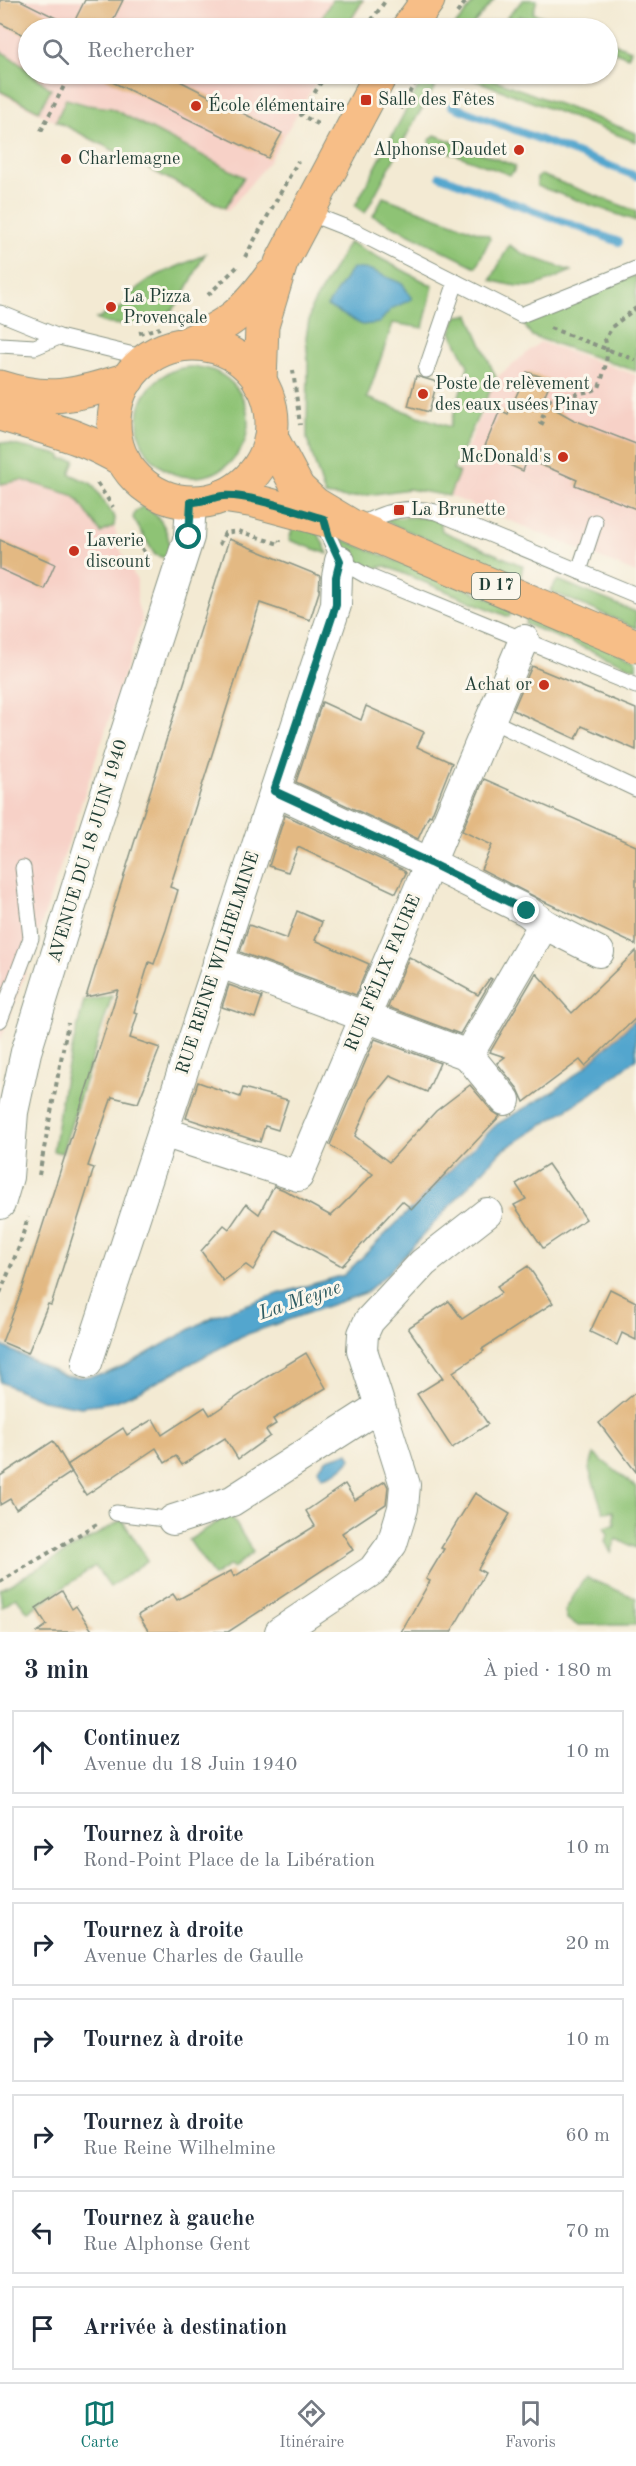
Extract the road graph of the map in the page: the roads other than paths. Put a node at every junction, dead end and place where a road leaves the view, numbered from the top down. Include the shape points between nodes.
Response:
1 (428, 0) edge
2 (415, 18) edge
3 (376, 84) edge
4 (306, 212) junction
5 (281, 263) junction
6 (636, 269) edge
7 (456, 282) junction
8 (0, 313) edge
9 (178, 335) junction
10 (59, 337) junction
11 (0, 345) edge
12 (135, 357) junction
13 (426, 370) dead end
14 (260, 382) junction
15 (0, 394) edge
16 (286, 433) junction
17 (124, 461) junction
18 (223, 496) junction
19 (191, 502) junction
20 (595, 522) dead end
21 (344, 524) junction
22 (340, 561) junction
23 (579, 572) junction
24 (636, 595) edge
25 (524, 640) junction
26 (636, 645) edge
27 (636, 686) edge
28 (490, 720) junction
29 (636, 789) edge
30 (274, 791) junction
31 (430, 863) junction
32 (23, 868) dead end
33 (544, 924) junction
34 (599, 952) dead end
35 (218, 962) junction
36 (363, 1017) junction
37 (0, 1020) edge
38 (468, 1055) junction
39 (505, 1100) dead end
40 (163, 1132) junction
41 (0, 1204) edge
42 (487, 1213) dead end
43 (87, 1363) dead end
44 (380, 1406) junction
45 (116, 1513) road end
46 (173, 1520) joint
47 (280, 1632) edge

1 - 2 main road
3 - 4 main road
4 - 5 main road
4 - 7 lane via 357,232
5 - 9 main road via 238,316 217,329
5 - 14 main road via 262,326
6 - 7 lane via 521,315
7 - 13 lane
8 - 10 lane
9 - 12 main road, D 17 via 165,348
9 - 14 main road, D 17 via 230,354
10 - 11 lane via 35,347
10 - 12 lane
12 - 15 main road, D 17 via 68,396
12 - 17 main road, D 17 via 119,394 114,428
14 - 16 main road, D 17 via 272,418
15 - 17 main road, D 17
16 - 18 main road, D 17 via 255,473
16 - 21 main road, D 17 via 298,488
17 - 19 main road, D 17 via 150,489
18 - 19 main road, D 17
18 - 21 main road, D 17
19 - 41 street, AVENUE DU 18 JUIN 1940 via 189,537 26,1053 13,1112 8,1178
20 - 23 lane
21 - 22 lane via 329,537
21 - 23 lane via 419,507
21 - 26 main road, D 17
22 - 25 lane via 365,575
22 - 30 street, RUE REINE WILHELMINE via 336,605
23 - 24 lane
25 - 27 lane
25 - 28 street, RUE FÉLIX FAURE
28 - 29 lane
28 - 31 street, RUE FÉLIX FAURE
30 - 31 street
30 - 35 street, RUE REINE WILHELMINE
31 - 33 street via 527,911
31 - 36 street, RUE FÉLIX FAURE
32 - 37 lane via 31,938
33 - 34 street
33 - 38 street
35 - 36 street
35 - 40 street, RUE REINE WILHELMINE
36 - 38 street
36 - 40 street, RUE FÉLIX FAURE via 298,1176
38 - 39 street
40 - 43 street, RUE REINE WILHELMINE
42 - 44 street via 423,1263 369,1321 362,1350
44 - 46 street via 232,1501
44 - 47 street via 405,1485 392,1544 373,1570
45 - 46 lane

